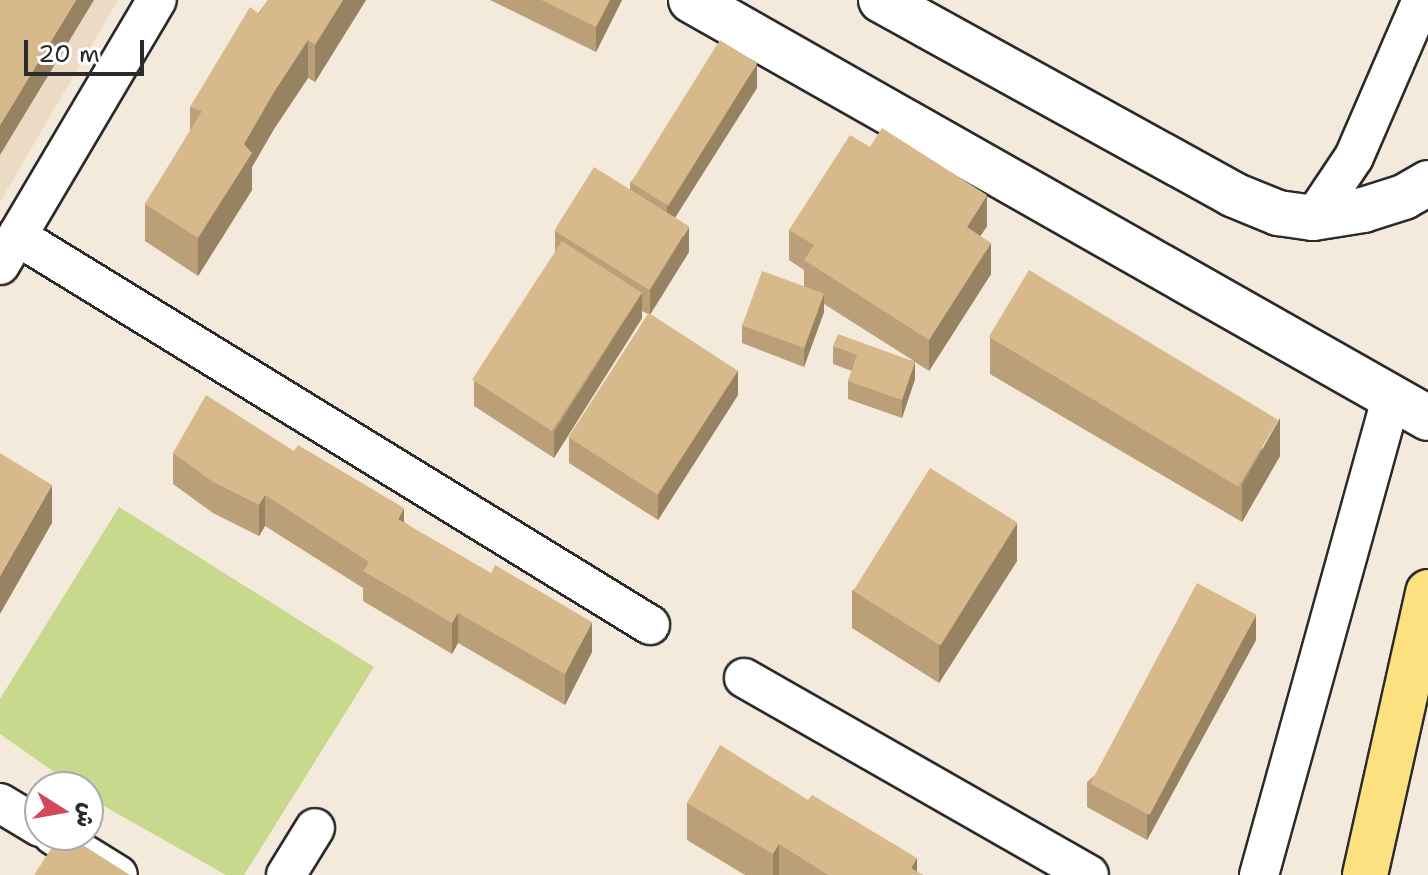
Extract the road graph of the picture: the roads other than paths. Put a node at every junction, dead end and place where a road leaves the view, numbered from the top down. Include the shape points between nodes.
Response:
1 (157, 0) edge
2 (691, 0) edge
3 (881, 0) edge
4 (1422, 0) edge
5 (1428, 183) edge
6 (1313, 218) junction
7 (9, 251) edge
8 (1410, 407) edge
9 (1428, 592) edge
10 (650, 625) dead end
11 (744, 678) dead end
12 (1428, 731) edge
13 (0, 803) edge
14 (24, 817) edge
15 (315, 828) dead end
16 (79, 851) edge
17 (118, 875) edge
18 (286, 875) edge
19 (1089, 875) edge
20 (1259, 875) edge
21 (1365, 875) edge
22 (1391, 875) edge

1 - 7 street
2 - 8 street
3 - 6 street via 1234,195 1278,213
4 - 6 street via 1354,157
5 - 6 street via 1390,202
7 - 10 street
8 - 20 street
9 - 21 highway
11 - 19 street
12 - 22 highway
13 - 14 street
15 - 18 street
16 - 17 street

